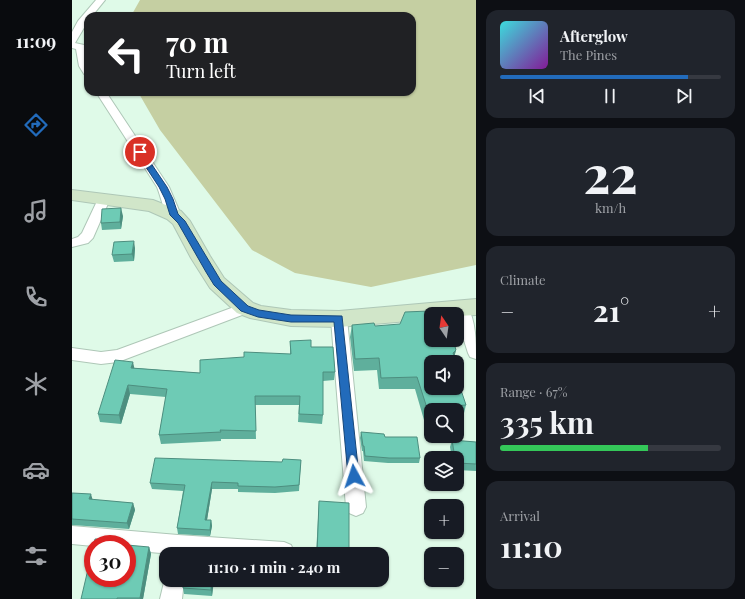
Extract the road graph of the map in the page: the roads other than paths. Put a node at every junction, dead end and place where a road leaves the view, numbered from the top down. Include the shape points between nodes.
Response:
1 (101, 0) edge
2 (91, 12) edge
3 (84, 20) edge
4 (72, 41) edge
5 (72, 45) edge
6 (84, 66) edge
7 (104, 96) edge
8 (72, 195) edge
9 (104, 199) junction
10 (174, 215) junction
11 (72, 243) edge
12 (245, 308) junction
13 (469, 308) edge
14 (339, 318) junction
15 (476, 353) edge
16 (72, 354) edge
17 (356, 507) dead end
18 (72, 535) edge
19 (159, 547) edge
20 (173, 587) edge
21 (171, 599) edge

1 - 2 street
3 - 4 street
5 - 6 street via 81,48
7 - 10 street via 163,187
8 - 9 main road
9 - 10 main road via 153,206
9 - 11 street via 88,235 83,240
10 - 12 main road via 181,221 217,283
12 - 14 main road via 285,318
12 - 16 street via 118,356 101,358
13 - 14 main road
13 - 15 street
14 - 17 street
18 - 19 street
20 - 21 street

